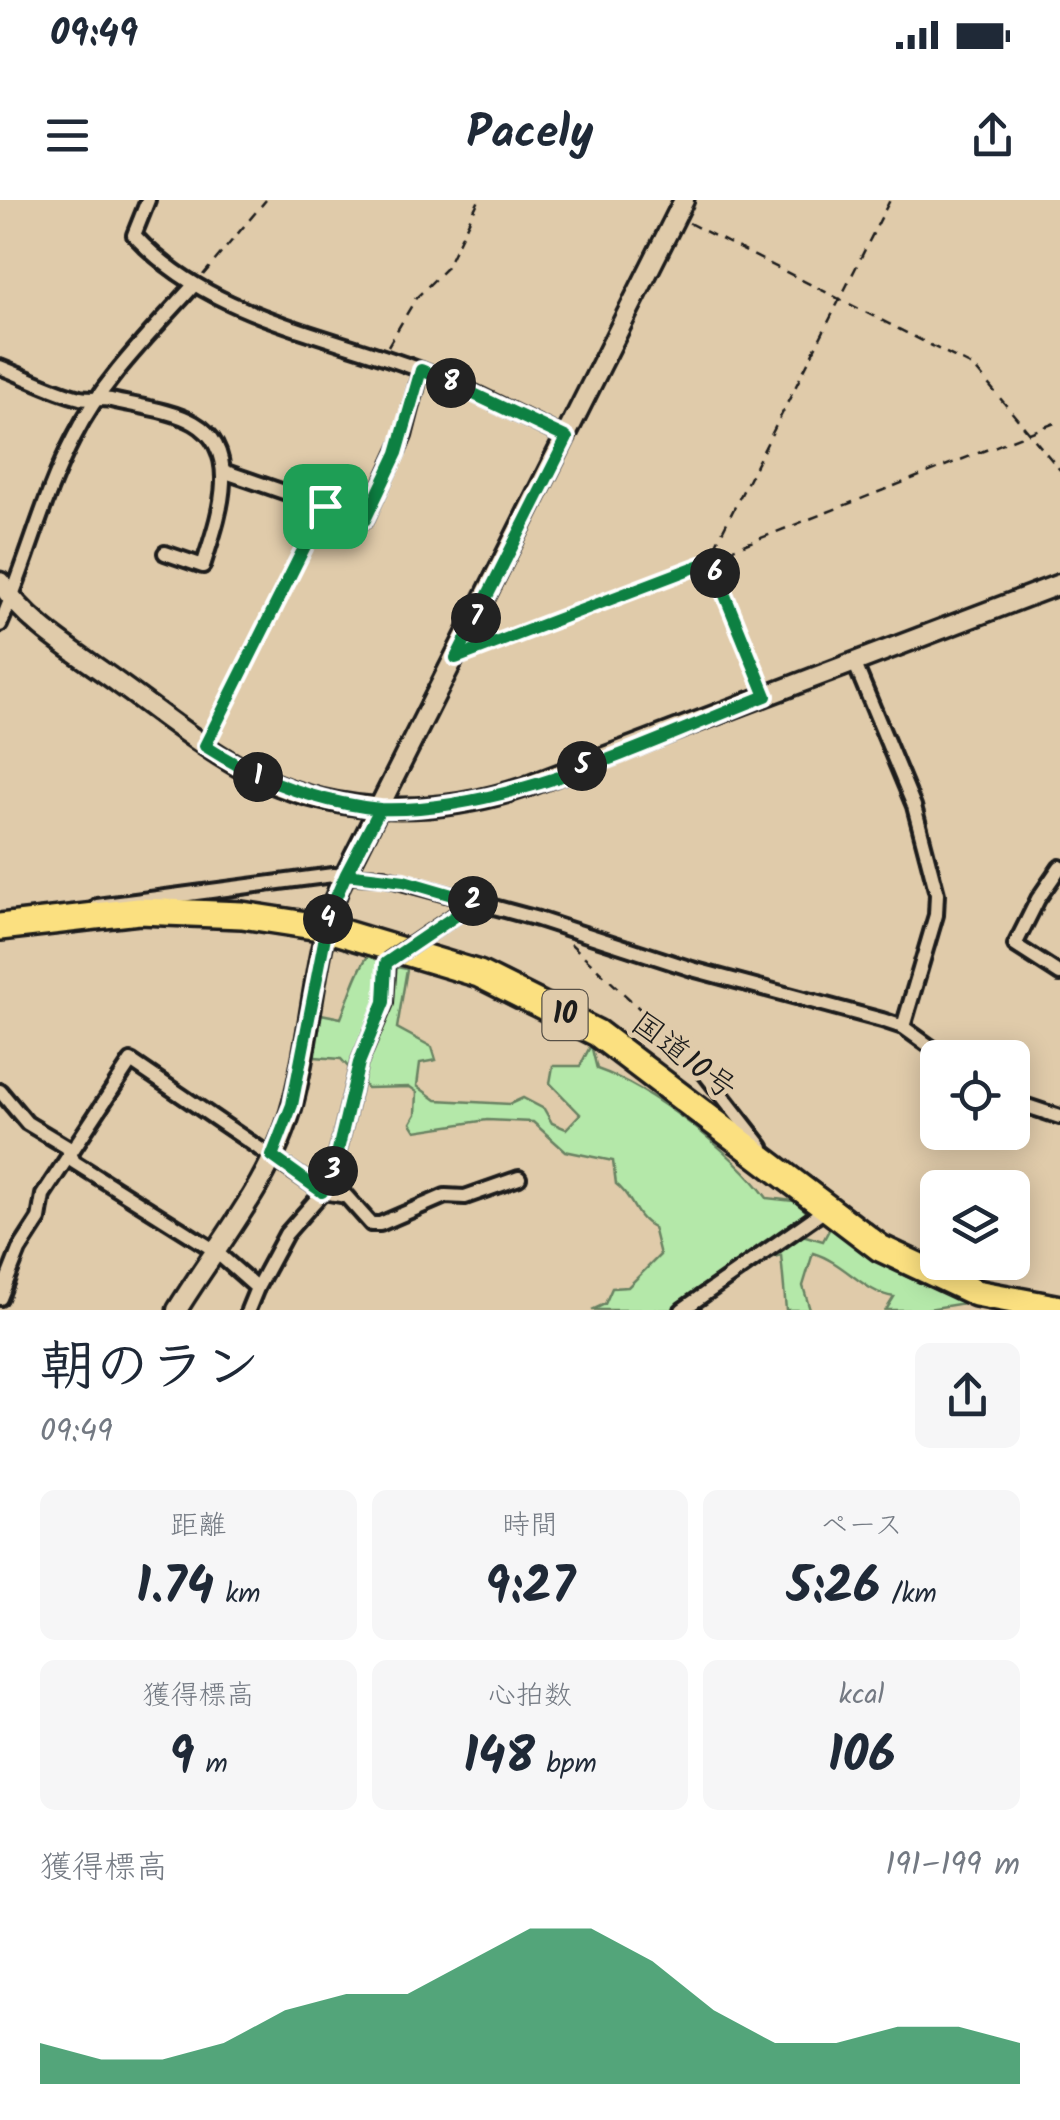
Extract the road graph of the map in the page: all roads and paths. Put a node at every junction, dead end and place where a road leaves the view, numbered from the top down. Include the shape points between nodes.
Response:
1 (148, 200) edge
2 (266, 200) edge
3 (480, 200) edge
4 (890, 200) edge
5 (680, 208) edge
6 (194, 284) junction
7 (842, 300) junction
8 (383, 356) junction
9 (0, 367) edge
10 (421, 370) junction
11 (98, 398) junction
12 (1060, 421) edge
13 (1030, 434) junction
14 (567, 438) junction
15 (1060, 470) edge
16 (223, 472) junction
17 (325, 506) junction
18 (166, 554) dead end
19 (711, 561) junction
20 (0, 582) edge
21 (1060, 584) edge
22 (12, 599) junction
23 (0, 625) edge
24 (456, 658) junction
25 (855, 664) junction
26 (766, 696) junction
27 (205, 746) junction
28 (380, 809) junction
29 (1060, 867) edge
30 (346, 874) junction
31 (476, 902) junction
32 (76, 917) junction
33 (0, 927) edge
34 (326, 928) junction
35 (562, 936) dead end
36 (1060, 974) edge
37 (903, 1028) junction
38 (920, 1040) edge
39 (699, 1066) joint
40 (0, 1091) edge
41 (1030, 1107) edge
42 (1060, 1117) edge
43 (70, 1155) junction
44 (272, 1156) junction
45 (785, 1176) junction
46 (519, 1178) dead end
47 (322, 1192) junction
48 (825, 1210) junction
49 (214, 1250) junction
50 (257, 1288) junction
51 (0, 1298) edge
52 (1060, 1308) edge
53 (177, 1310) edge
54 (248, 1310) edge
55 (682, 1310) edge

1 - 6 street via 136,238
2 - 6 path
3 - 8 path via 449,262 416,298
4 - 7 path
5 - 7 path
5 - 14 street
6 - 8 street via 251,314
6 - 11 street
7 - 13 path via 974,366
7 - 19 path
8 - 10 street
9 - 11 street via 80,398
10 - 14 street
10 - 17 street via 397,453 365,520
11 - 16 street via 192,421 215,444
11 - 22 street via 66,454
12 - 13 path
13 - 15 path
13 - 19 path
14 - 24 street
16 - 17 street
16 - 18 street via 203,566
17 - 27 path
19 - 24 path
19 - 26 path
20 - 22 street
21 - 25 street
22 - 23 street
22 - 27 street via 43,629
24 - 28 street
25 - 26 street
25 - 37 street via 914,806 938,894
26 - 28 street via 496,797
27 - 28 street via 274,784
28 - 30 street
29 - 36 street via 1015,945
30 - 31 street via 404,881
30 - 32 street via 120,900
30 - 34 street
31 - 37 street
31 - 47 street, bridge via 388,961 384,1002
32 - 33 highway, 国道10号 / 10
32 - 34 highway, 国道10号 / 10 via 194,911
34 - 44 street via 292,1105
34 - 45 highway, 国道10号 / 10 via 479,974 574,1020
35 - 39 path
37 - 38 street
39 - 45 street
40 - 43 street via 22,1118 62,1142
41 - 42 street
43 - 44 street via 132,1062
43 - 49 street
43 - 51 street via 43,1195 39,1219
44 - 47 street
44 - 49 street
45 - 48 highway, 国道10号 / 10
46 - 47 street via 465,1197 444,1196 375,1225 346,1196
47 - 50 street via 286,1234
48 - 52 highway, 国道10号 / 10 via 880,1248 976,1293
48 - 55 street
49 - 50 street
49 - 53 street
50 - 54 street

